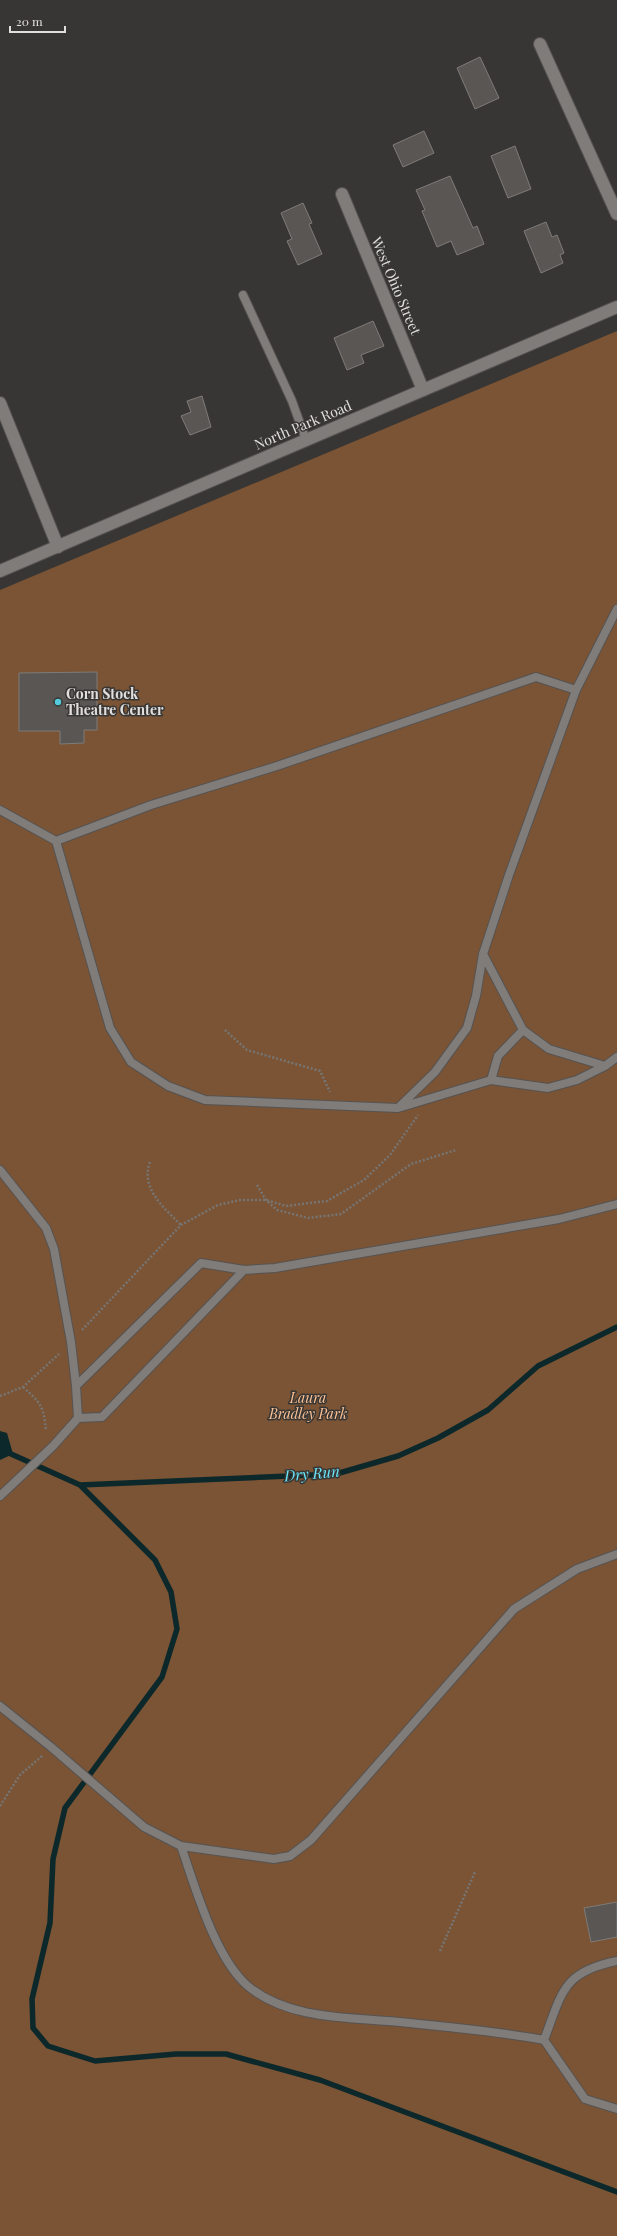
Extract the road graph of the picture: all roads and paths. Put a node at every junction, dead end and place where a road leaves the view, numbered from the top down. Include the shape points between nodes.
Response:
1 (540, 44) dead end
2 (342, 194) dead end
3 (617, 214) edge
4 (243, 295) dead end
5 (617, 307) edge
6 (423, 390) junction
7 (0, 403) edge
8 (306, 440) junction
9 (58, 546) junction
10 (0, 571) edge
11 (617, 609) edge
12 (576, 690) junction
13 (0, 810) edge
14 (56, 841) junction
15 (483, 954) junction
16 (225, 1030) dead end
17 (523, 1030) junction
18 (617, 1057) edge
19 (605, 1066) junction
20 (491, 1080) junction
21 (336, 1105) junction
22 (398, 1108) junction
23 (422, 1110) dead end
24 (456, 1150) dead end
25 (150, 1162) dead end
26 (0, 1170) edge
27 (257, 1185) dead end
28 (266, 1200) junction
29 (617, 1204) edge
30 (181, 1225) junction
31 (244, 1270) junction
32 (71, 1342) junction
33 (76, 1386) junction
34 (23, 1387) junction
35 (0, 1396) edge
36 (78, 1418) junction
37 (46, 1431) dead end
38 (0, 1496) edge
39 (617, 1554) edge
40 (0, 1706) edge
41 (44, 1755) dead end
42 (0, 1806) edge
43 (181, 1846) junction
44 (475, 1872) dead end
45 (440, 1951) dead end
46 (617, 1961) edge
47 (544, 2040) junction
48 (617, 2109) edge

1 - 3 street
2 - 6 street, West Ohio Street
4 - 8 lane via 292,401
5 - 6 street, North Park Road
6 - 8 street, North Park Road
7 - 9 street
8 - 9 street, North Park Road
9 - 10 street, North Park Road
11 - 12 lane
12 - 14 lane via 536,677 277,766 151,805
12 - 15 lane
13 - 14 lane
14 - 21 lane via 110,1028 131,1062 168,1086 205,1100
15 - 17 lane
15 - 22 lane via 476,996 467,1028 435,1072
16 - 21 path via 247,1050 320,1071
17 - 19 lane via 549,1049
17 - 20 lane via 498,1056
18 - 19 lane
19 - 20 lane via 577,1080 548,1088
20 - 22 lane
21 - 22 lane
23 - 28 path via 390,1155 364,1180 346,1191 327,1201 304,1205 286,1206
24 - 28 path via 411,1164 341,1214 308,1218 277,1210
25 - 30 path via 146,1173 152,1191 162,1207
26 - 32 lane via 46,1228 54,1249
27 - 28 path
28 - 30 path via 240,1200 218,1205
29 - 31 lane via 559,1219 275,1268
30 - 32 path
31 - 33 lane via 201,1263
31 - 36 lane via 102,1417
32 - 33 lane
32 - 34 path
33 - 36 lane
34 - 35 path
34 - 37 path via 41,1403
36 - 38 lane via 53,1446
39 - 43 lane via 577,1569 514,1609 311,1840 290,1856 274,1859
40 - 43 lane via 144,1827
41 - 42 path via 20,1775
43 - 47 lane via 212,1933 231,1965 248,1986 280,2005 312,2014 503,2032
44 - 45 path
46 - 47 lane via 589,1969 571,1981 564,1989
47 - 48 lane via 585,2099

